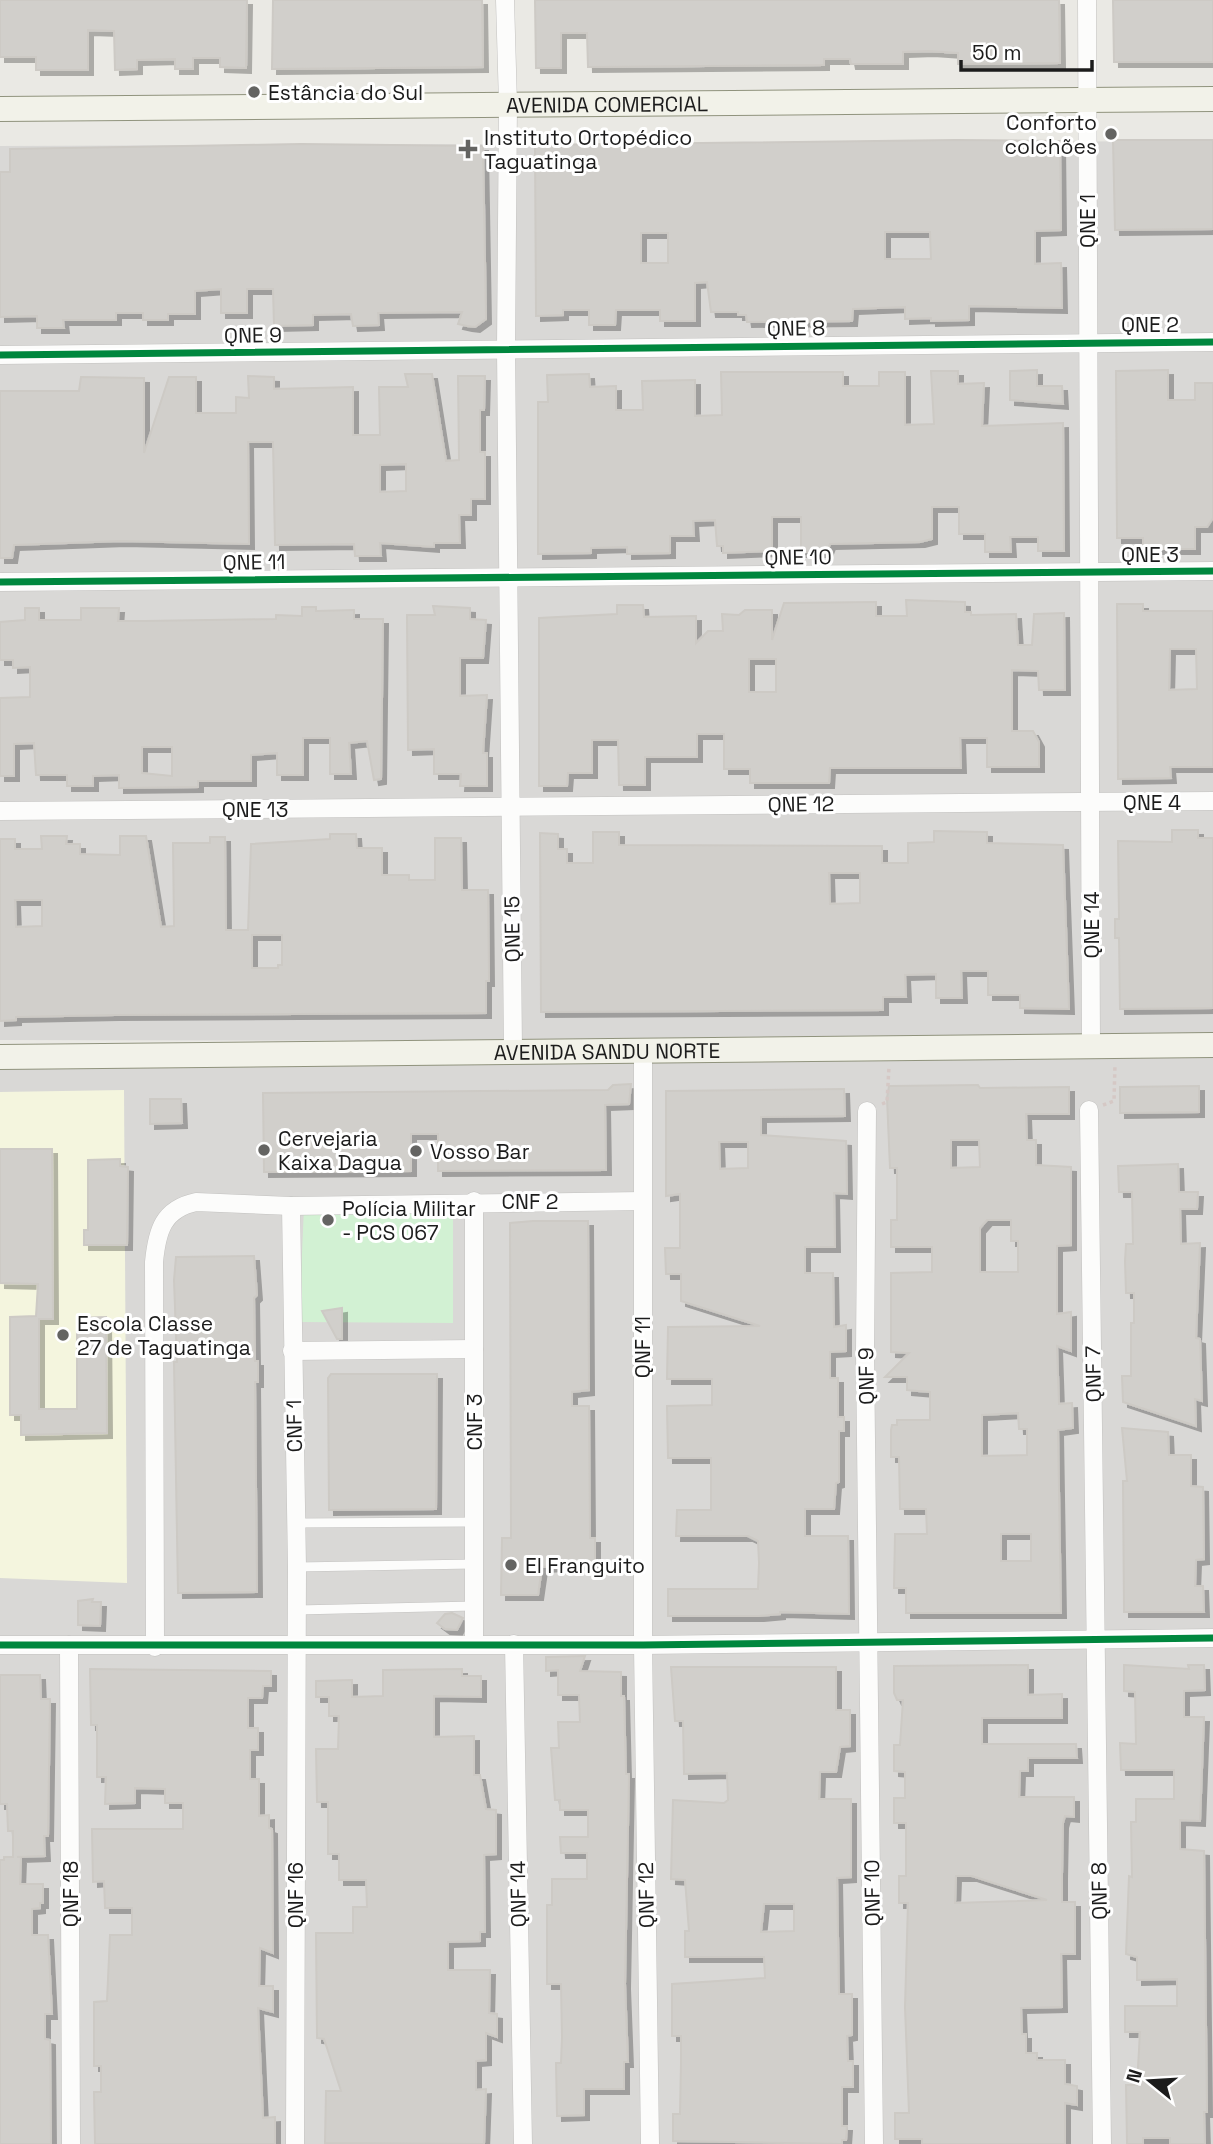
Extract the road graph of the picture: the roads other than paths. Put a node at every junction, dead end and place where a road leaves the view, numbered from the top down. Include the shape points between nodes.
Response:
1 (505, 0) edge
2 (1087, 0) edge
3 (1213, 99) edge
4 (1088, 100) junction
5 (508, 104) junction
6 (0, 109) edge
7 (1086, 342) junction
8 (1213, 342) edge
9 (506, 349) junction
10 (0, 355) edge
11 (1213, 571) edge
12 (1087, 572) junction
13 (509, 577) junction
14 (0, 582) edge
15 (1213, 801) edge
16 (1091, 802) junction
17 (510, 807) junction
18 (0, 811) edge
19 (1213, 1045) edge
20 (643, 1049) junction
21 (1091, 1049) junction
22 (513, 1050) junction
23 (0, 1057) edge
24 (1089, 1110) dead end
25 (867, 1111) dead end
26 (642, 1201) junction
27 (474, 1202) junction
28 (291, 1206) junction
29 (474, 1349) junction
30 (292, 1351) junction
31 (297, 1522) junction
32 (474, 1522) junction
33 (474, 1564) junction
34 (297, 1566) junction
35 (474, 1606) junction
36 (297, 1610) junction
37 (1097, 1638) junction
38 (1213, 1638) edge
39 (869, 1642) junction
40 (474, 1643) junction
41 (514, 1644) junction
42 (0, 1645) edge
43 (69, 1645) junction
44 (643, 1645) junction
45 (296, 1646) junction
46 (155, 1647) junction
47 (71, 2144) edge
48 (295, 2144) edge
49 (523, 2144) edge
50 (650, 2144) edge
51 (874, 2144) edge
52 (1102, 2144) edge

1 - 5 street, QNE 15
2 - 4 street, QNE 1
3 - 4 main road, AVENIDA COMERCIAL
4 - 5 main road, AVENIDA COMERCIAL
4 - 7 street, QNE 1
5 - 6 main road, AVENIDA COMERCIAL
5 - 9 street, QNE 15
7 - 8 street, QNE 2
7 - 9 street, QNE 8
7 - 12 street, QNE 1
9 - 10 street, QNE 9
9 - 13 street, QNE 15
11 - 12 street, QNE 3
12 - 13 street, QNE 10
12 - 16 street, QNE 14
13 - 14 street, QNE 11
13 - 17 street, QNE 15
15 - 16 street, QNE 4
16 - 17 street, QNE 12
16 - 21 street, QNE 14
17 - 18 street, QNE 13
17 - 22 street, QNE 15
19 - 21 main road, AVENIDA SANDU NORTE
20 - 21 main road, AVENIDA SANDU NORTE
20 - 22 main road, AVENIDA SANDU NORTE
20 - 26 street, QNF 11
22 - 23 main road, AVENIDA SANDU NORTE
24 - 37 street, QNF 7
25 - 39 street, QNF 9
26 - 27 street, CNF 2
26 - 44 street, QNF 11
27 - 28 street, CNF 2
27 - 29 street, CNF 3
28 - 30 street, CNF 1
28 - 46 street, CNF 2 via 196,1202 174,1210 158,1232 154,1262
29 - 30 street
29 - 32 street, CNF 3
30 - 31 street, CNF 1
31 - 32 lane
31 - 34 street, CNF 1
32 - 33 street, CNF 3
33 - 34 lane
33 - 35 street, CNF 3
34 - 36 street, CNF 1
35 - 36 lane
35 - 40 street, CNF 3
36 - 45 street, CNF 1
37 - 38 street
37 - 39 street
37 - 52 street, QNF 8
39 - 44 street
39 - 51 street, QNF 10
40 - 41 street
40 - 45 street
41 - 44 street
41 - 49 street, QNF 14
42 - 43 street
43 - 46 street
43 - 47 street, QNF 18
44 - 50 street, QNF 12
45 - 46 street
45 - 48 street, QNF 16

